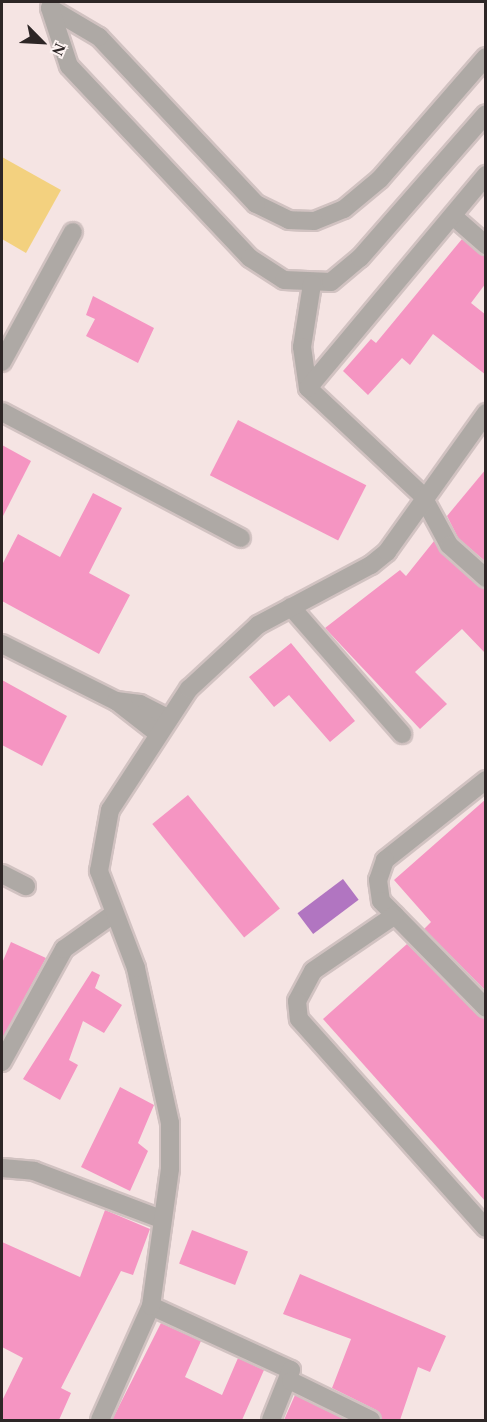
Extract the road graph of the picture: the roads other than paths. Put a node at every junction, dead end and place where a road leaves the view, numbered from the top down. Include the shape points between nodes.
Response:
1 (47, 5) edge
2 (486, 57) edge
3 (486, 114) edge
4 (486, 175) edge
5 (454, 217) junction
6 (73, 232) dead end
7 (486, 245) edge
8 (312, 284) junction
9 (2, 362) edge
10 (308, 388) junction
11 (2, 412) edge
12 (486, 413) edge
13 (422, 495) junction
14 (241, 538) dead end
15 (486, 578) edge
16 (291, 607) junction
17 (2, 644) edge
18 (116, 701) junction
19 (168, 718) junction
20 (158, 733) junction
21 (402, 734) dead end
22 (486, 780) edge
23 (2, 874) edge
24 (26, 886) dead end
25 (112, 915) junction
26 (395, 915) junction
27 (486, 1008) edge
28 (2, 1062) edge
29 (2, 1168) edge
30 (161, 1219) junction
31 (486, 1228) edge
32 (151, 1306) junction
33 (291, 1381) junction
34 (100, 1420) edge
35 (271, 1420) edge
36 (371, 1420) edge

1 - 2 street via 99,37 256,204 289,220 314,221 344,209 380,179
1 - 8 street via 69,66 172,179 250,258 284,280
3 - 8 street via 360,258 331,282
4 - 5 street
5 - 7 street
5 - 10 street
6 - 9 street
8 - 10 street via 302,347
10 - 13 street
11 - 14 street
12 - 13 street
13 - 15 street via 448,545
13 - 16 street via 387,552 371,565
16 - 19 street via 258,625 189,689
16 - 21 street
17 - 18 street
18 - 19 street via 140,704
18 - 20 street
19 - 20 street
20 - 25 street via 149,756 110,810 99,871
22 - 26 street via 385,860 378,880 381,901
23 - 24 street
25 - 28 street via 64,949
25 - 30 street via 136,968 170,1123 170,1169
26 - 27 street
26 - 31 street via 313,971 297,1000 299,1019
29 - 30 street via 34,1171
30 - 32 street
32 - 33 street via 281,1362 291,1370
32 - 34 street
33 - 35 street
33 - 36 street

